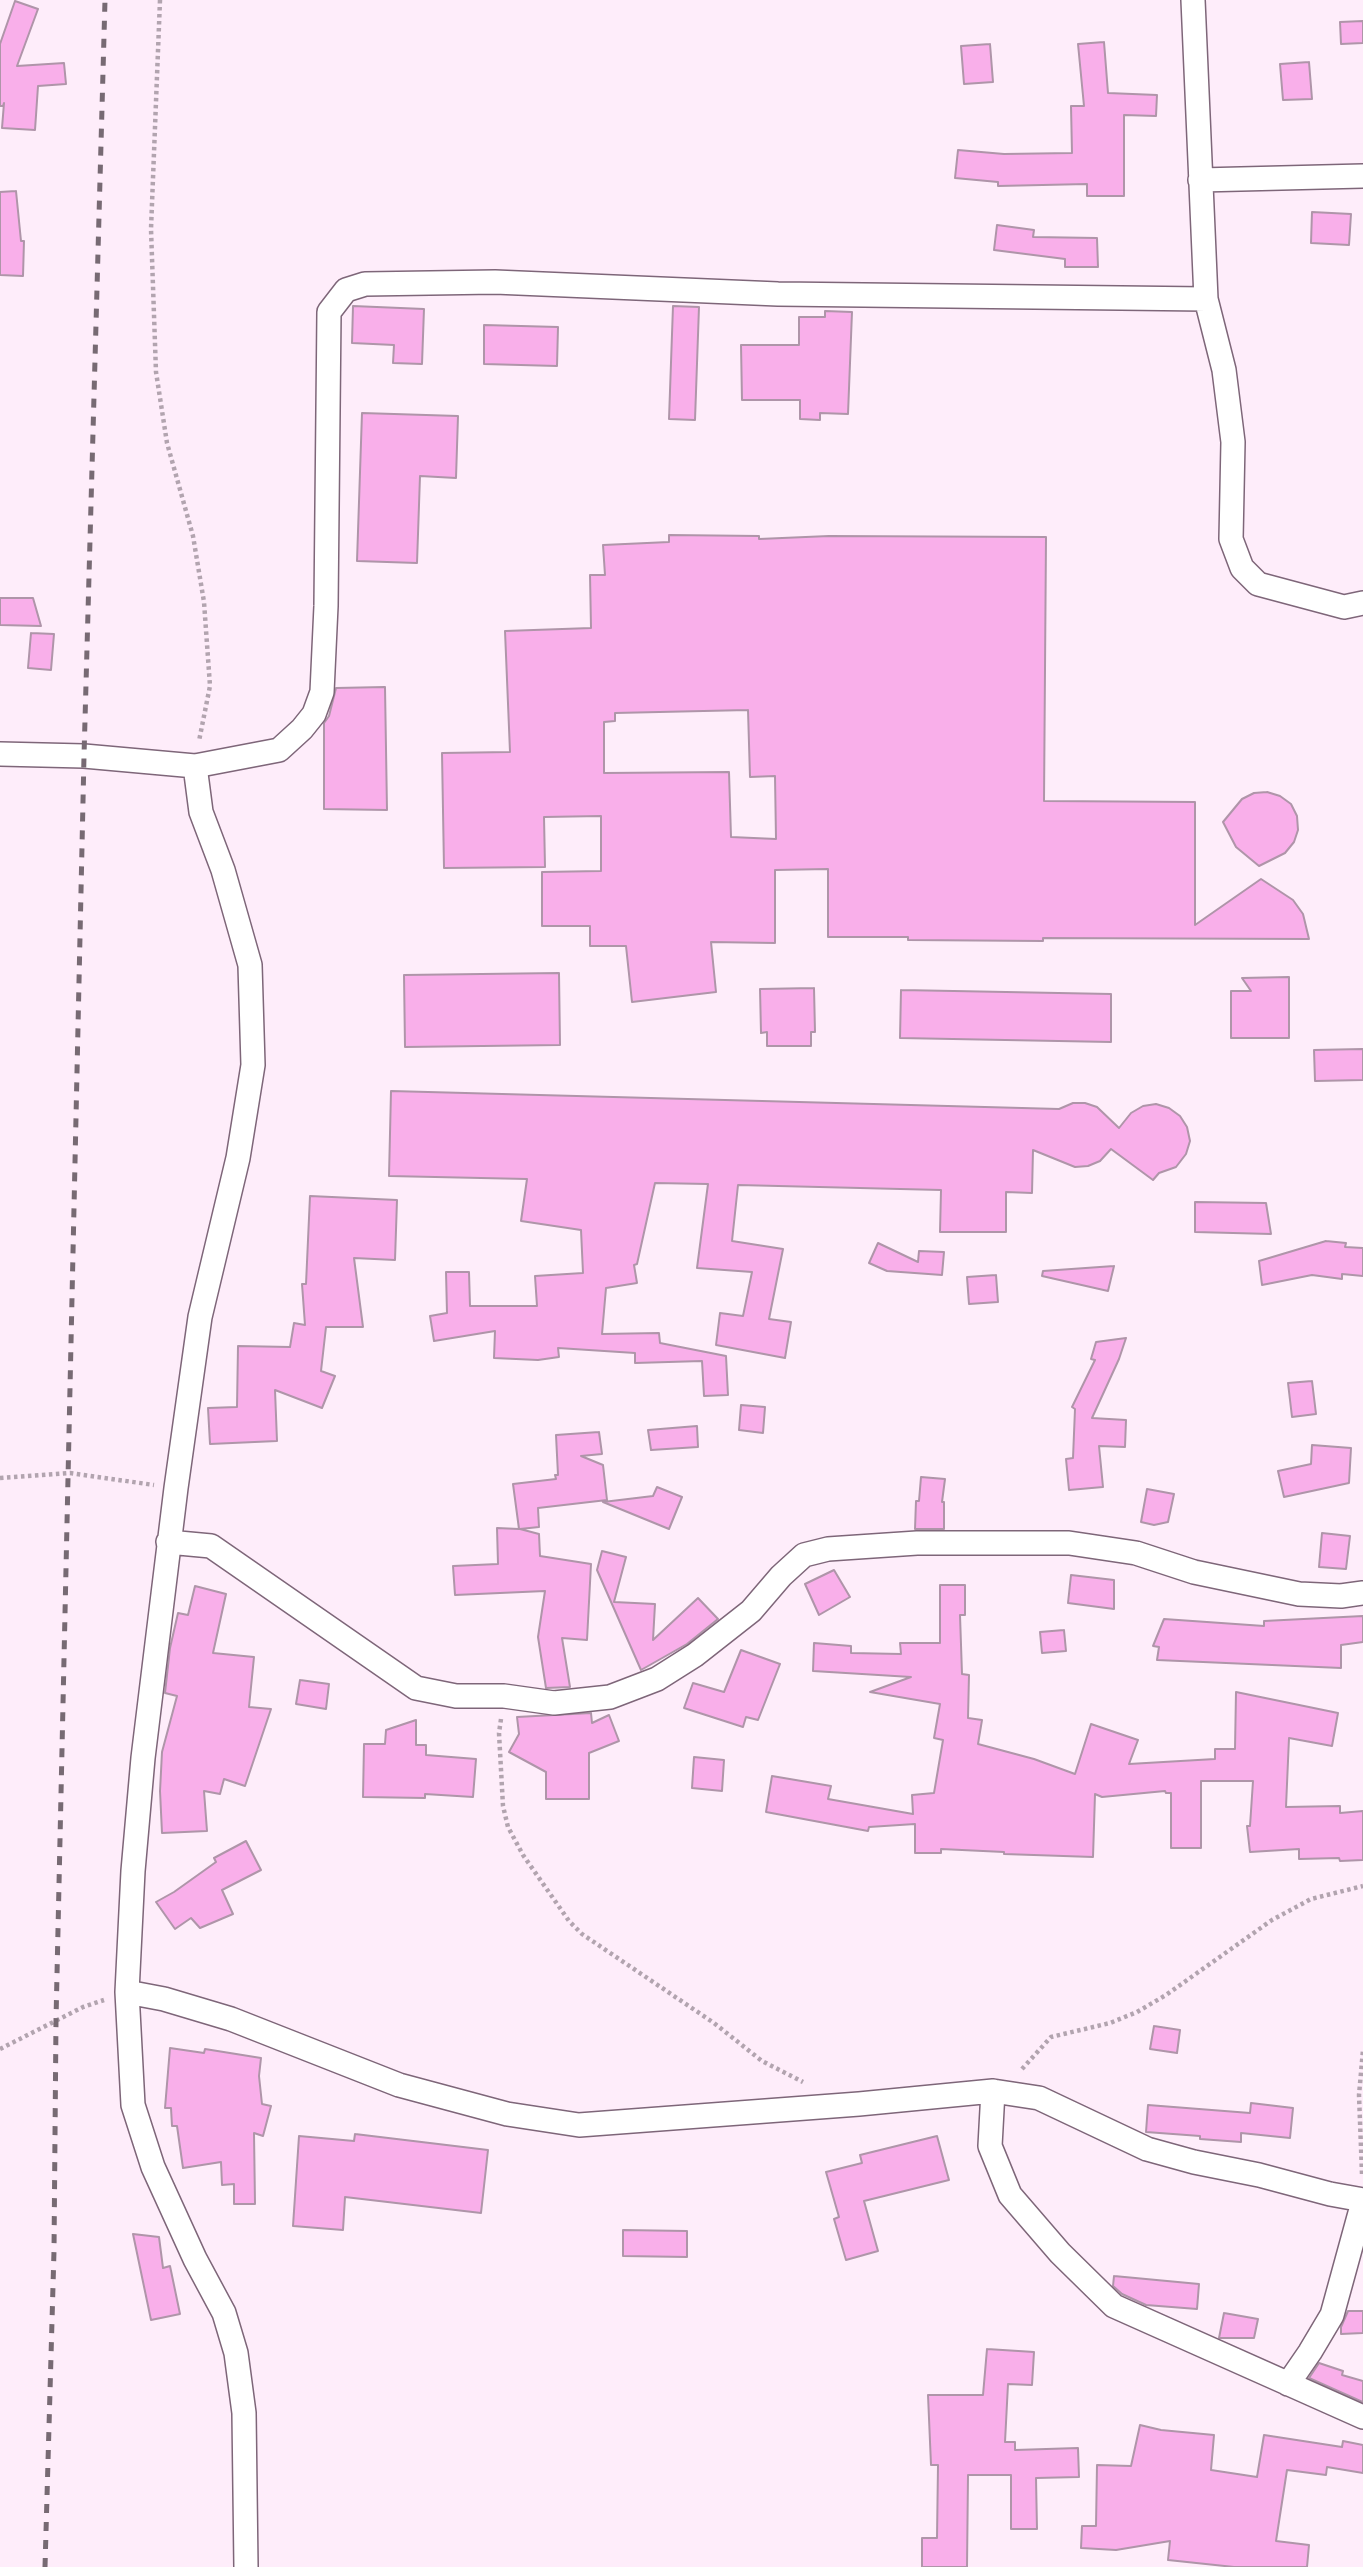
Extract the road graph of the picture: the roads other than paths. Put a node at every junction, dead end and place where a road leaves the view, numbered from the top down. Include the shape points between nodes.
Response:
1 (1193, 0) edge
2 (1363, 176) edge
3 (1200, 180) junction
4 (1206, 299) junction
5 (1363, 603) edge
6 (0, 754) edge
7 (195, 766) junction
8 (168, 1542) junction
9 (1363, 1593) edge
10 (127, 1992) junction
11 (993, 2091) junction
12 (1363, 2201) edge
13 (1288, 2384) junction
14 (1363, 2417) edge
15 (246, 2567) edge

1 - 3 street
2 - 3 street
3 - 4 street
4 - 5 street via 1224,370 1233,442 1231,539 1242,568 1258,584 1283,592 1344,607
4 - 7 street via 778,294 495,282 365,284 346,290 329,312 321,692 314,714 279,750
6 - 7 street
7 - 8 street via 201,812 250,965 253,1065 238,1158 200,1317
8 - 9 street via 211,1546 416,1688 456,1696 554,1703 610,1697 657,1679 751,1611 804,1555 828,1549 918,1543 1069,1543 1136,1553 1194,1572 1300,1594
8 - 10 street via 142,1770
10 - 11 street via 231,2019 399,2085 507,2114 579,2125
10 - 15 street via 133,2105 153,2167 224,2313 236,2353 244,2413
11 - 12 street via 1039,2098 1147,2150
11 - 13 street via 990,2146 1010,2195 1060,2253 1114,2306
12 - 13 street via 1332,2315
13 - 14 street

